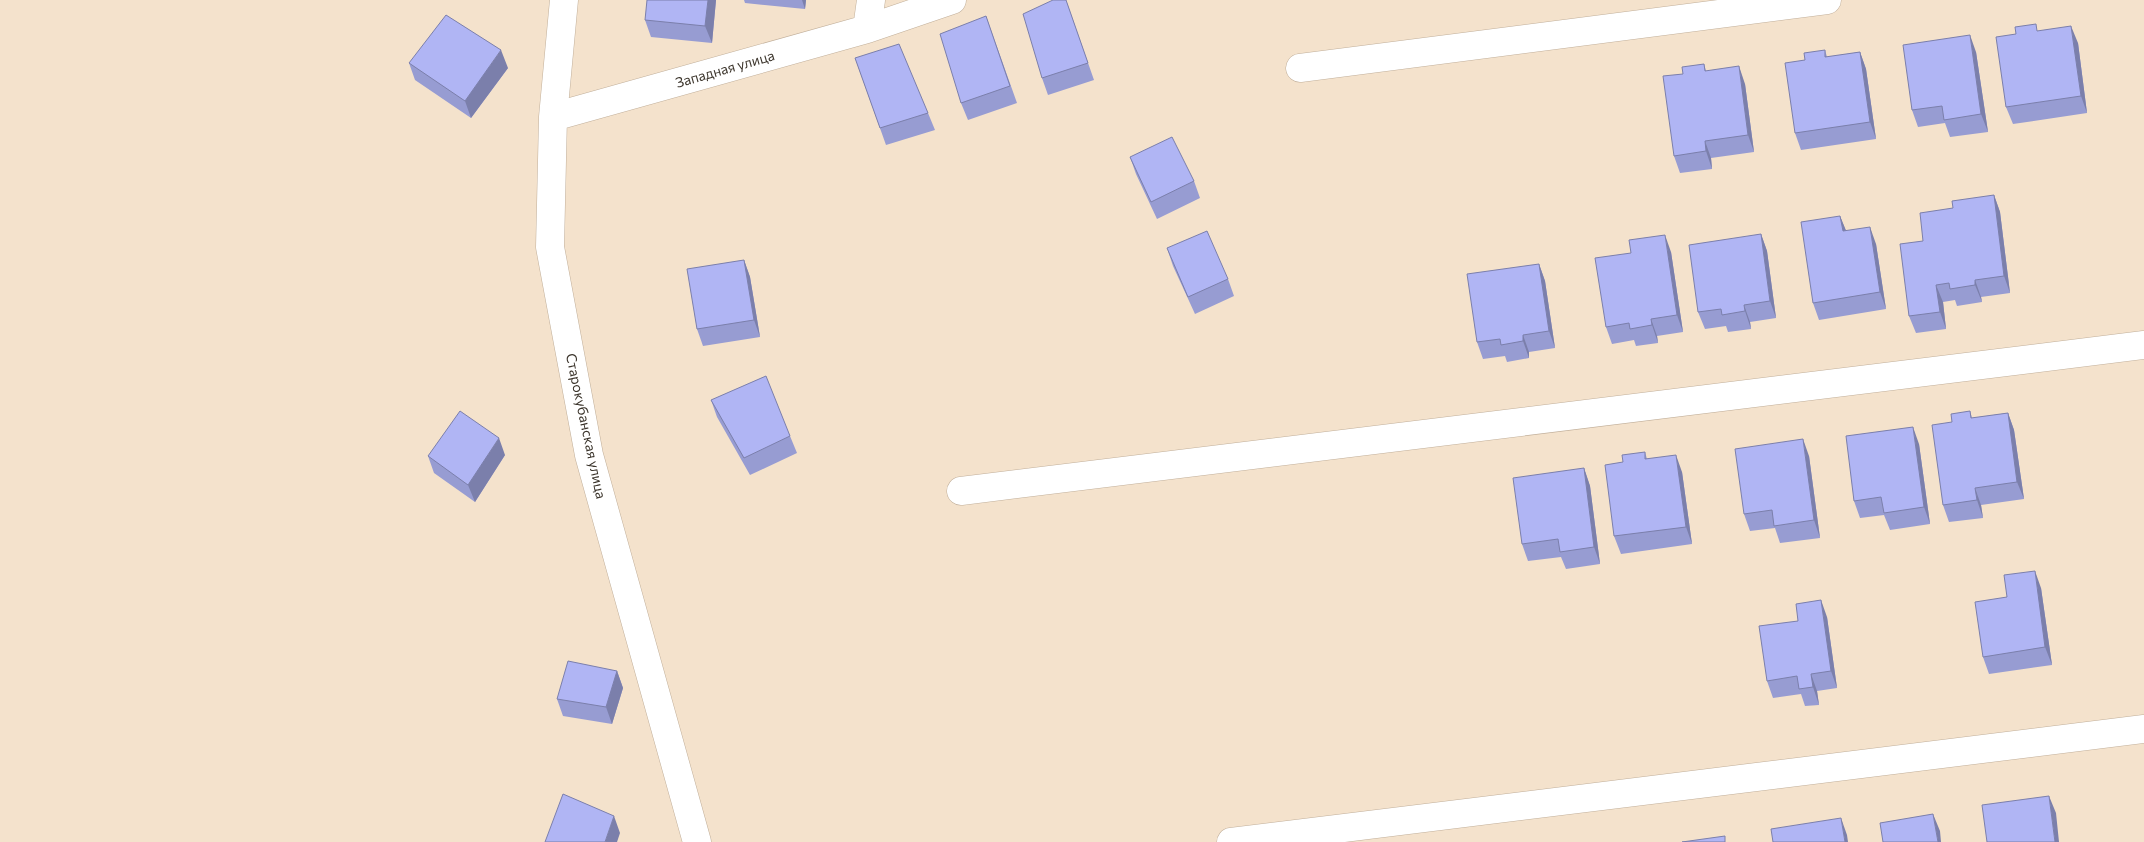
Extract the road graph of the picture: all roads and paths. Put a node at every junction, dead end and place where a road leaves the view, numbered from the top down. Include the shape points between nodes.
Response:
1 (564, 0) edge
2 (871, 0) edge
3 (952, 0) edge
4 (1826, 0) edge
5 (867, 29) junction
6 (1300, 68) dead end
7 (553, 117) junction
8 (2144, 345) edge
9 (961, 491) dead end
10 (2144, 729) edge
11 (697, 842) edge
12 (1231, 842) edge

1 - 7 street, Старокубанская улица
2 - 5 street
3 - 5 street, Западная улица
4 - 6 street
5 - 7 street, Западная улица
7 - 11 street, Старокубанская улица via 550,247 588,445
8 - 9 street
10 - 12 street

